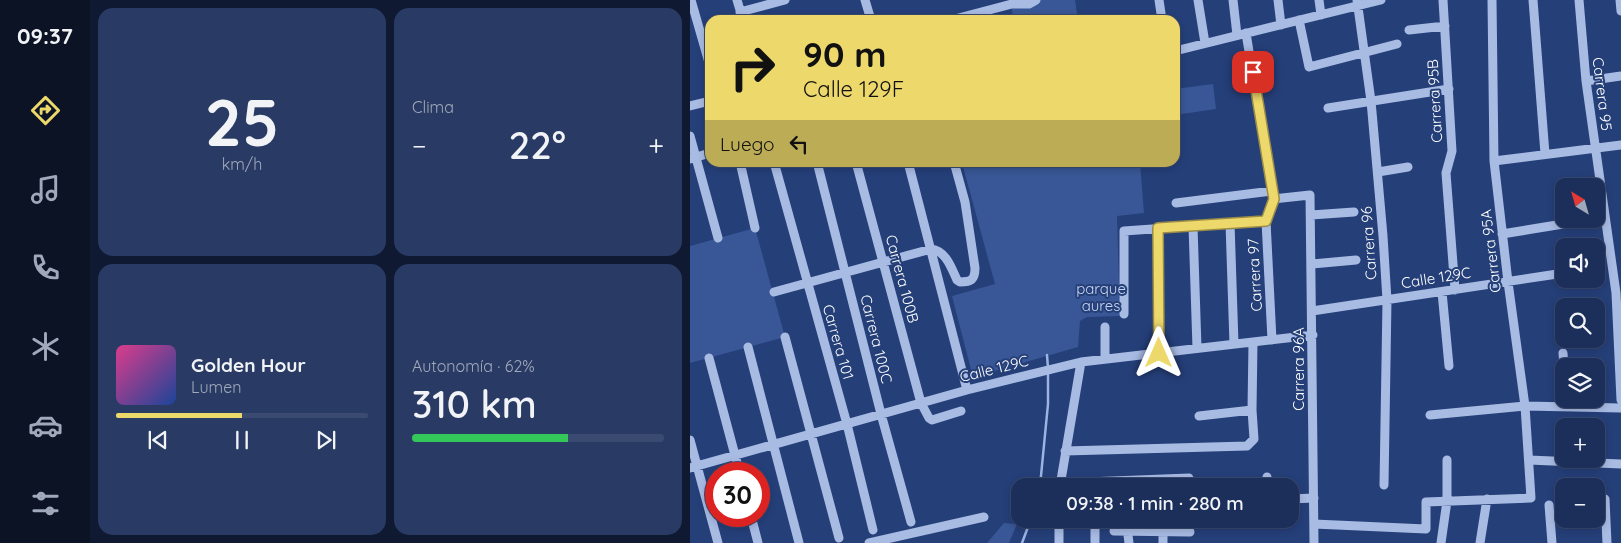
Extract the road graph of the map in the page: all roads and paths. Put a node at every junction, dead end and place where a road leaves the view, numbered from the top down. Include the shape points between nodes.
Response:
1 (692, 0) edge
2 (737, 0) edge
3 (785, 0) edge
4 (867, 0) edge
5 (1036, 0) edge
6 (1159, 0) edge
7 (1198, 0) edge
8 (1233, 0) edge
9 (1278, 0) edge
10 (1319, 0) edge
11 (1381, 0) edge
12 (1443, 0) edge
13 (1492, 0) edge
14 (1533, 0) edge
15 (1579, 0) edge
16 (1620, 0) edge
17 (1357, 3) edge
18 (1621, 11) edge
19 (742, 15) edge
20 (745, 15) edge
21 (869, 15) edge
22 (969, 15) edge
23 (1161, 15) edge
24 (1321, 15) junction
25 (1299, 20) junction
26 (1281, 24) junction
27 (1445, 26) junction
28 (1409, 30) dead end
29 (1242, 34) junction
30 (1204, 43) junction
31 (1397, 44) dead end
32 (705, 48) edge
33 (1180, 49) edge
34 (1364, 52) junction
35 (1621, 76) edge
36 (1586, 81) junction
37 (1449, 89) junction
38 (1371, 101) junction
39 (705, 102) edge
40 (690, 106) edge
41 (1328, 108) dead end
42 (690, 136) edge
43 (1621, 145) edge
44 (1595, 148) junction
45 (705, 154) edge
46 (1545, 154) junction
47 (693, 158) edge
48 (1494, 160) junction
49 (741, 167) edge
50 (775, 167) edge
51 (818, 167) edge
52 (857, 167) edge
53 (909, 167) edge
54 (956, 167) edge
55 (1408, 167) dead end
56 (1378, 172) junction
57 (1273, 195) junction
58 (1176, 203) dead end
59 (1354, 212) dead end
60 (1311, 215) junction
61 (1266, 221) junction
62 (1230, 223) junction
63 (1555, 225) edge
64 (1193, 226) junction
65 (756, 228) dead end
66 (1158, 228) junction
67 (1502, 234) junction
68 (718, 238) dead end
69 (930, 249) junction
70 (1356, 260) dead end
71 (883, 262) junction
72 (1312, 264) junction
73 (846, 272) junction
74 (1555, 274) edge
75 (1508, 282) junction
76 (807, 283) junction
77 (1455, 290) junction
78 (774, 292) dead end
79 (1442, 292) junction
80 (1618, 292) edge
81 (1386, 300) junction
82 (1312, 311) junction
83 (1124, 314) dead end
84 (1106, 327) dead end
85 (1312, 335) junction
86 (785, 337) dead end
87 (1272, 340) junction
88 (1253, 342) junction
89 (1234, 344) junction
90 (748, 347) dead end
91 (1196, 348) junction
92 (1159, 353) junction
93 (1563, 353) dead end
94 (709, 358) dead end
95 (1563, 358) edge
96 (1105, 359) junction
97 (1081, 362) junction
98 (1449, 366) dead end
99 (967, 390) junction
100 (1621, 400) edge
101 (921, 403) junction
102 (1555, 404) edge
103 (1525, 406) junction
104 (1605, 407) edge
105 (1621, 408) edge
106 (1252, 410) junction
107 (961, 411) dead end
108 (881, 414) junction
109 (1199, 416) dead end
110 (1430, 416) dead end
111 (846, 424) junction
112 (812, 434) junction
113 (690, 440) edge
114 (774, 445) junction
115 (1066, 451) junction
116 (735, 456) junction
117 (1447, 460) dead end
118 (1529, 460) junction
119 (737, 462) edge
120 (1621, 464) edge
121 (694, 467) edge
122 (1061, 478) edge
123 (1384, 485) dead end
124 (1314, 498) junction
125 (1299, 499) edge
126 (1487, 499) junction
127 (1605, 499) dead end
128 (1446, 501) junction
129 (1549, 506) dead end
130 (984, 517) dead end
131 (911, 522) dead end
132 (1314, 524) junction
133 (754, 527) edge
134 (1059, 528) edge
135 (1095, 528) edge
136 (1128, 528) edge
137 (1162, 528) edge
138 (873, 530) dead end
139 (1114, 531) dead end
140 (1128, 531) junction
141 (1190, 532) dead end
142 (1163, 533) junction
143 (839, 538) dead end
144 (897, 540) edge
145 (718, 543) edge
146 (758, 543) edge
147 (799, 543) edge
148 (869, 543) edge
149 (1059, 543) edge
150 (1095, 543) edge
151 (1129, 543) edge
152 (1163, 543) edge
153 (1314, 543) edge
154 (1441, 543) edge
155 (1480, 543) edge
156 (1552, 543) edge
157 (1607, 543) edge

1 - 32 street
2 - 19 street
3 - 20 street
4 - 21 street
5 - 22 street
6 - 23 street
7 - 30 street
8 - 29 street, Carrera 97
9 - 26 street
10 - 24 street
11 - 17 street
12 - 27 street, Carrera 95B
13 - 48 street, Carrera 95A
14 - 46 street
15 - 36 street, Carrera 95
16 - 18 street
17 - 24 street
17 - 34 street, Carrera 96
24 - 25 street
25 - 26 street
25 - 34 street via 1308,67
26 - 29 street
27 - 28 street
27 - 37 street, Carrera 95B
29 - 30 street
29 - 57 street, Carrera 97
30 - 33 street
31 - 34 street
34 - 38 street, Carrera 96
35 - 36 street
36 - 44 street, Carrera 95
37 - 38 street
37 - 77 street, Carrera 95B via 1452,151 1446,174
38 - 41 street
38 - 56 street, Carrera 96
39 - 40 street
42 - 47 street
43 - 44 street
44 - 46 street
44 - 80 street, Carrera 95
45 - 47 street
46 - 48 street
47 - 68 street
48 - 67 street, Carrera 95A
49 - 65 street
50 - 76 street, Carrera 101
51 - 73 street, Carrera 100C
52 - 71 street, Carrera 100B
53 - 69 street
54 - 69 street via 966,202 975,275 968,282 960,282 946,257
55 - 56 street
56 - 81 street, Carrera 96
57 - 58 street
57 - 60 street, Carrera 96A via 1310,196
57 - 61 street, Carrera 97
59 - 60 street
60 - 72 street, Carrera 96A
61 - 62 street
61 - 87 street, Carrera 97
62 - 64 street
62 - 89 street
63 - 67 street
64 - 66 street
64 - 91 street
66 - 83 street via 1124,231
66 - 92 street
67 - 75 street, Carrera 95A
69 - 71 street
69 - 99 street
70 - 72 street
71 - 73 street
71 - 101 street, Carrera 100B
72 - 82 street, Carrera 96A
73 - 76 street
73 - 108 street, Carrera 100C
74 - 75 street, Calle 129C
75 - 77 street, Calle 129C
75 - 103 street, Carrera 95A
76 - 78 street
76 - 111 street, Carrera 101
77 - 79 street, Calle 129C
79 - 81 street, Calle 129C
79 - 98 street
80 - 100 street, Carrera 95
81 - 82 street, Calle 129C
81 - 123 street, Carrera 96
82 - 85 street, Carrera 96A
84 - 96 street
85 - 87 street, Calle 129C
85 - 124 street, Carrera 96A
86 - 112 street
87 - 88 street, Calle 129C
88 - 89 street, Calle 129C
88 - 106 street
89 - 91 street, Calle 129C
90 - 114 street
91 - 92 street, Calle 129C
92 - 96 street, Calle 129C
93 - 95 street
94 - 116 street
96 - 97 street, Calle 129C
97 - 99 street, Calle 129C
97 - 115 street
99 - 101 street, Calle 129C
101 - 107 street via 932,420
101 - 108 street, Calle 129C
102 - 103 street
103 - 110 street
103 - 118 street, Carrera 95A
104 - 105 street
106 - 109 street
106 - 115 street via 1254,439 1247,446
108 - 111 street, Calle 129C
108 - 131 street, Carrera 100C
111 - 112 street, Calle 129C
111 - 138 street, Carrera 101
112 - 114 street, Calle 129C
112 - 143 street
113 - 121 street
114 - 116 street, Calle 129C
114 - 147 street
115 - 122 street
116 - 119 street
116 - 121 street, Calle 129C
117 - 128 street
118 - 120 street
118 - 126 street, Carrera 95A via 1531,498
121 - 145 street
124 - 125 street
124 - 132 street, Carrera 96A
126 - 128 street
126 - 155 street
127 - 157 street
128 - 132 street via 1426,502 1426,529
128 - 154 street
129 - 156 street
130 - 144 street
132 - 153 street, Carrera 96A
133 - 146 street
134 - 149 street
135 - 150 street
136 - 140 street
137 - 142 street
139 - 140 street
140 - 142 street
140 - 151 street
141 - 142 street
142 - 152 street
144 - 148 street

